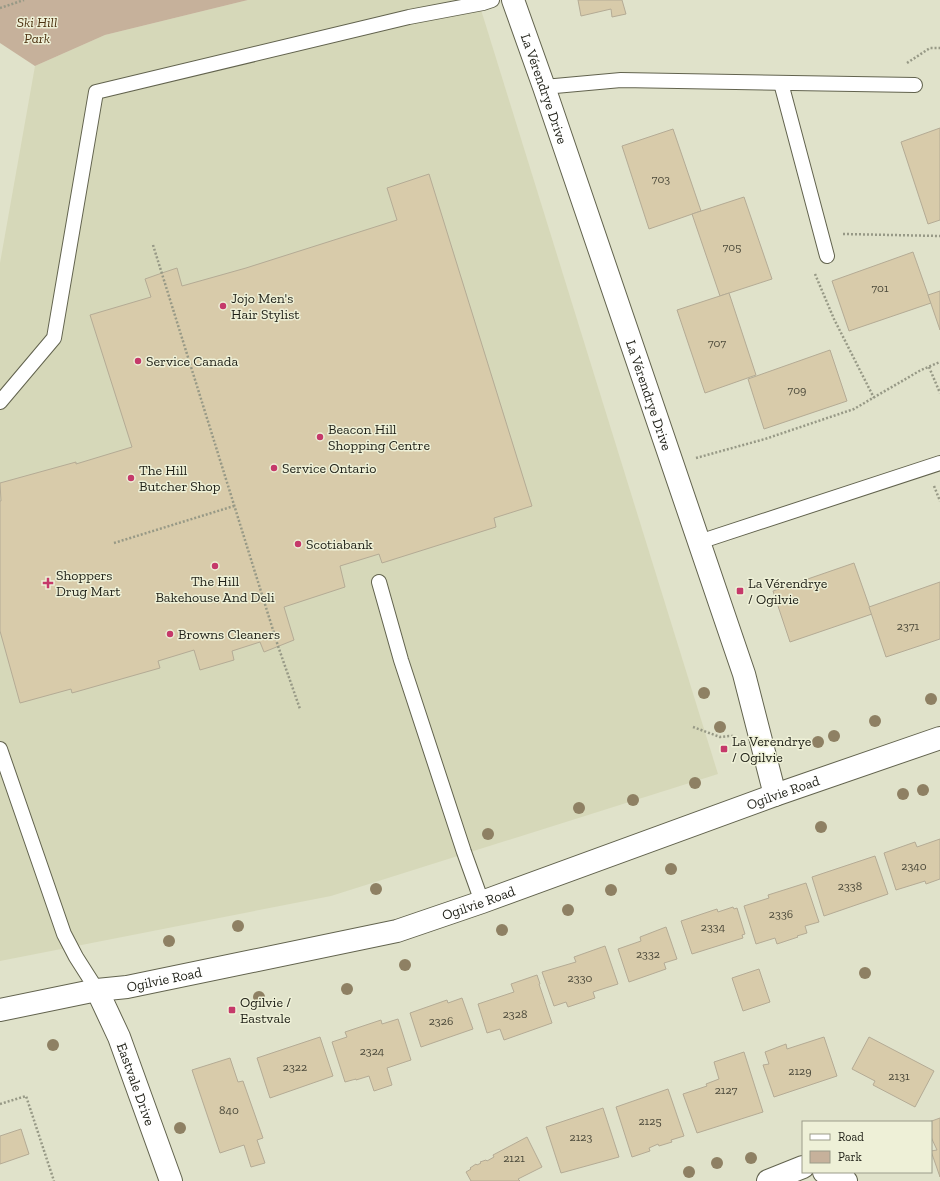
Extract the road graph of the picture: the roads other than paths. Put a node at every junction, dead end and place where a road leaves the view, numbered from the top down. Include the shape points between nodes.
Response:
1 (492, 0) edge
2 (513, 0) edge
3 (781, 83) junction
4 (914, 85) dead end
5 (544, 87) junction
6 (827, 256) road end
7 (0, 402) edge
8 (940, 463) edge
9 (699, 542) junction
10 (379, 582) dead end
11 (940, 738) edge
12 (0, 749) edge
13 (775, 795) junction
14 (482, 902) junction
15 (97, 990) junction
16 (0, 1010) edge
17 (802, 1167) edge
18 (826, 1173) edge
19 (171, 1181) edge
20 (768, 1181) edge
21 (846, 1181) edge

1 - 7 lane via 409,17 96,92 54,338
2 - 5 street, La Vérendrye Drive
3 - 4 lane
3 - 5 lane via 621,80
3 - 6 lane
5 - 9 street, La Vérendrye Drive
8 - 9 lane
9 - 13 street, La Vérendrye Drive via 744,674
10 - 14 lane via 401,660
11 - 13 street, Ogilvie Road
12 - 15 lane via 64,934
13 - 14 street, Ogilvie Road
14 - 15 street, Ogilvie Road via 397,931 127,987
15 - 16 street, Ogilvie Road
15 - 19 street, Eastvale Drive via 119,1036
17 - 20 street
18 - 21 street

